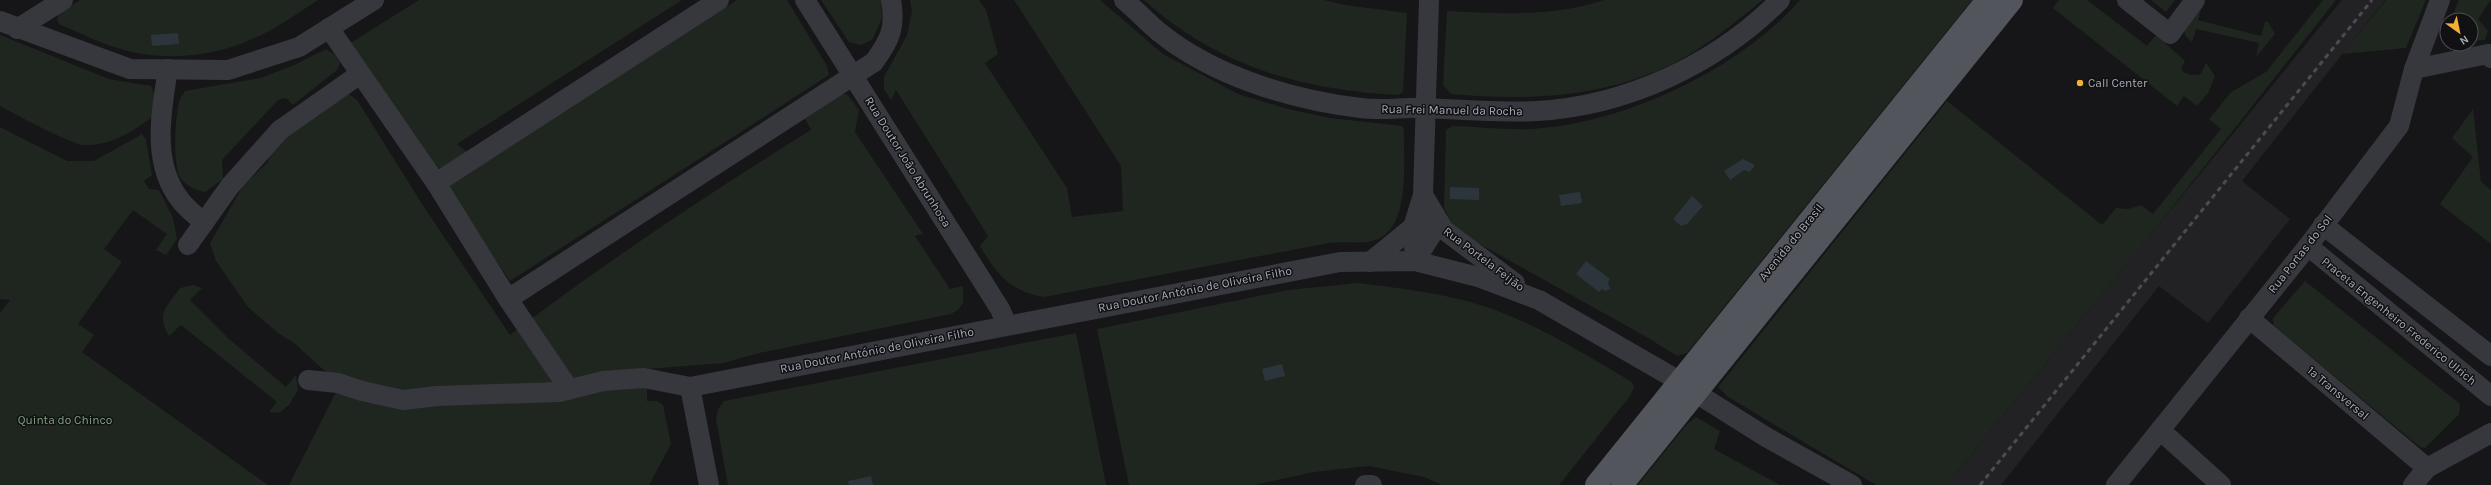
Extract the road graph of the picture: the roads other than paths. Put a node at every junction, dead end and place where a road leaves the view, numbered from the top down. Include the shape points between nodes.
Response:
1 (63, 0) edge
2 (374, 0) edge
3 (719, 0) edge
4 (805, 0) edge
5 (891, 0) edge
6 (1124, 0) edge
7 (1429, 0) edge
8 (1780, 0) edge
9 (1987, 0) edge
10 (2012, 0) edge
11 (2127, 0) edge
12 (2195, 0) edge
13 (2440, 0) edge
14 (9, 25) edge
15 (329, 28) junction
16 (2491, 58) edge
17 (2414, 69) junction
18 (168, 70) junction
19 (360, 74) junction
20 (853, 76) junction
21 (1425, 108) junction
22 (436, 183) junction
23 (1424, 195) junction
24 (1433, 215) junction
25 (204, 223) junction
26 (2323, 225) junction
27 (1413, 227) junction
28 (188, 245) dead end
29 (2308, 246) junction
30 (1415, 261) junction
31 (1370, 262) junction
32 (508, 298) junction
33 (1539, 300) junction
34 (2249, 318) junction
35 (1007, 325) junction
36 (2491, 356) edge
37 (308, 380) dead end
38 (690, 386) junction
39 (1688, 387) junction
40 (569, 389) junction
41 (2491, 396) edge
42 (2160, 430) junction
43 (2491, 433) edge
44 (2427, 468) junction
45 (709, 485) edge
46 (1366, 485) edge
47 (1372, 485) edge
48 (1596, 485) edge
49 (1622, 485) edge
50 (1852, 485) edge
51 (2116, 485) edge
52 (2221, 485) edge
53 (2413, 485) edge

1 - 14 street
2 - 15 street
3 - 22 street
4 - 20 street, Rua Doutor João Abrunhosa
5 - 20 street via 893,25 888,43 874,62
6 - 21 street, Rua Frei Manuel da Rocha via 1160,32 1209,64 1288,96 1362,109
7 - 21 street, Rua Portela Feijão
8 - 21 street, Rua Frei Manuel da Rocha via 1733,40 1701,59 1648,86 1603,102 1538,111 1495,112
9 - 39 main road, Avenida do Brasil
10 - 39 main road, Avenida do Brasil
11 - 12 street via 2170,34
13 - 17 street, Rua Portas do Sol
14 - 18 street via 130,69
15 - 18 street via 299,47 228,70
15 - 19 street
16 - 17 street via 2488,54
17 - 26 street, Rua Portas do Sol via 2399,126
18 - 25 street via 159,127 166,174 181,201
19 - 22 street
19 - 25 street via 280,130 230,186
20 - 32 street
20 - 35 street, Rua Doutor João Abrunhosa via 1000,309
21 - 23 street, Rua Portela Feijão
22 - 32 street
23 - 24 street, Rua Portela Feijão
23 - 27 street, Rua Portela Feijão
24 - 30 street, Rua Portela Feijão via 1432,234
24 - 33 street, Rua Portela Feijão via 1444,230 1470,251
25 - 28 street
26 - 29 street, Rua Portas do Sol
26 - 36 street
27 - 30 street, Rua Portela Feijão
27 - 31 street
29 - 34 street, Rua Portas do Sol
29 - 41 street, Praceta Engenheiro Frederico Ulrich
30 - 31 street, Rua Doutor António de Oliveira Filho
30 - 33 street, Rua Doutor António de Oliveira Filho via 1478,277
31 - 35 street, Rua Doutor António de Oliveira Filho via 1332,263
32 - 40 street
33 - 39 street, Rua Doutor António de Oliveira Filho
34 - 42 street, Rua Portas do Sol
34 - 44 street, 1ª Transversal
35 - 38 street, Rua Doutor António de Oliveira Filho
37 - 40 street via 338,383 402,400 437,396 559,392
38 - 40 street via 644,378 603,380
38 - 45 street
39 - 48 main road, Avenida do Brasil
39 - 49 main road, Avenida do Brasil
39 - 50 street, Rua Doutor António de Oliveira Filho via 1766,437
42 - 51 street, Rua Portas do Sol
42 - 52 street
43 - 44 street
44 - 53 street
46 - 47 street

